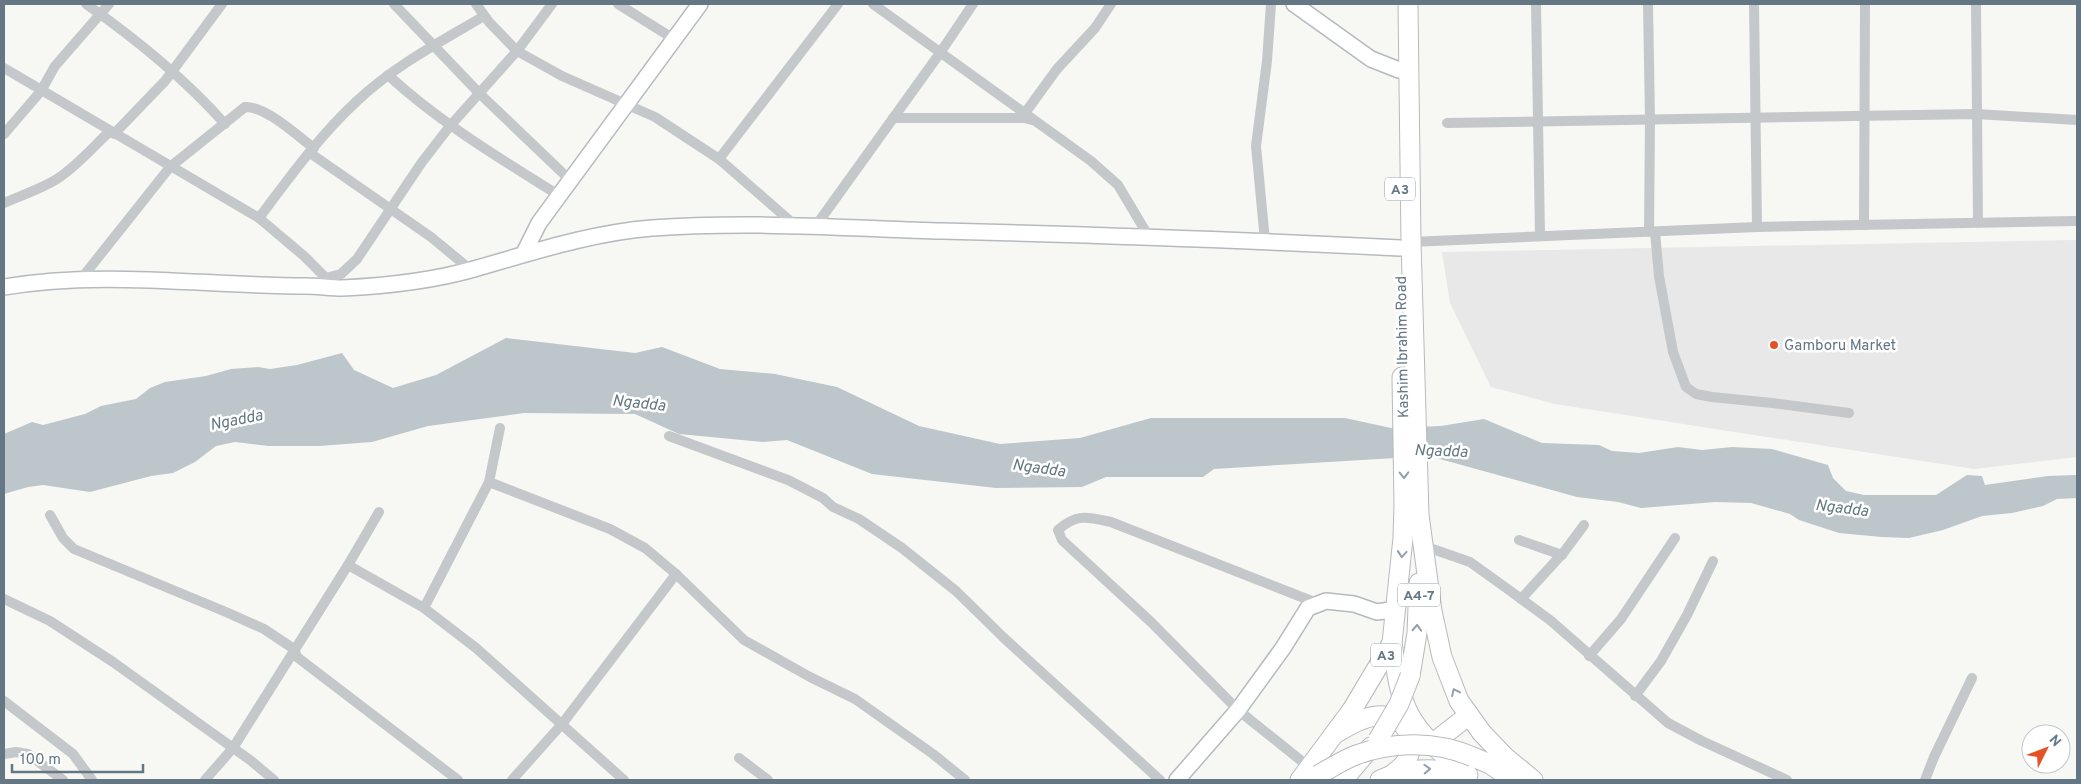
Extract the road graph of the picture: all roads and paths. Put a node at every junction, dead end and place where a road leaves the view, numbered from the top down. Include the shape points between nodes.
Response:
1 (86, 4) edge
2 (109, 4) edge
3 (222, 4) edge
4 (394, 4) edge
5 (476, 4) edge
6 (552, 4) edge
7 (618, 4) edge
8 (700, 4) edge
9 (838, 4) edge
10 (873, 4) edge
11 (973, 4) edge
12 (1111, 4) edge
13 (1271, 4) edge
14 (1294, 4) edge
15 (1398, 4) edge
16 (1408, 4) edge
17 (1536, 4) edge
18 (1648, 4) edge
19 (1754, 4) edge
20 (1865, 4) edge
21 (1976, 4) edge
22 (100, 14) junction
23 (484, 16) junction
24 (674, 40) junction
25 (433, 44) junction
26 (517, 51) junction
27 (940, 53) junction
28 (4, 68) edge
29 (1399, 70) junction
30 (172, 72) junction
31 (388, 75) junction
32 (41, 91) junction
33 (479, 93) junction
34 (628, 104) junction
35 (1025, 113) junction
36 (1976, 114) junction
37 (1864, 116) junction
38 (1756, 117) junction
39 (893, 118) junction
40 (1650, 120) junction
41 (2077, 120) edge
42 (1035, 121) junction
43 (1537, 122) junction
44 (1446, 123) dead end
45 (225, 124) junction
46 (450, 126) junction
47 (112, 133) junction
48 (4, 134) edge
49 (312, 151) junction
50 (718, 159) junction
51 (170, 167) junction
52 (571, 181) junction
53 (560, 196) junction
54 (4, 203) edge
55 (390, 208) junction
56 (259, 218) junction
57 (2077, 221) edge
58 (1978, 222) junction
59 (1864, 225) junction
60 (797, 227) junction
61 (815, 227) junction
62 (1757, 227) junction
63 (1652, 232) junction
64 (1149, 236) junction
65 (1540, 236) junction
66 (1265, 241) junction
67 (1406, 245) junction
68 (524, 253) junction
69 (472, 270) junction
70 (81, 280) junction
71 (331, 283) junction
72 (4, 287) edge
73 (1849, 414) dead end
74 (500, 428) dead end
75 (669, 436) dead end
76 (488, 482) junction
77 (1414, 508) junction
78 (379, 512) dead end
79 (50, 515) dead end
80 (1584, 525) dead end
81 (1674, 538) dead end
82 (1519, 540) dead end
83 (1424, 546) junction
84 (1562, 554) junction
85 (1713, 561) dead end
86 (348, 565) junction
87 (676, 574) junction
88 (4, 599) edge
89 (1521, 599) junction
90 (1317, 603) junction
91 (424, 608) junction
92 (1396, 608) junction
93 (1392, 643) junction
94 (294, 649) junction
95 (1589, 656) junction
96 (1972, 678) dead end
97 (1635, 696) junction
98 (4, 701) edge
99 (1238, 710) junction
100 (1469, 715) junction
101 (562, 724) junction
102 (1333, 735) junction
103 (1432, 744) junction
104 (233, 748) junction
105 (4, 754) edge
106 (739, 758) dead end
107 (1310, 776) edge
108 (1387, 777) edge
109 (1473, 778) edge
110 (63, 780) edge
111 (92, 780) edge
112 (204, 780) edge
113 (274, 780) edge
114 (458, 780) edge
115 (512, 780) edge
116 (624, 780) edge
117 (768, 780) edge
118 (965, 780) edge
119 (1160, 780) edge
120 (1177, 780) edge
121 (1342, 780) edge
122 (1513, 780) edge
123 (1533, 780) edge
124 (1787, 780) edge
125 (1925, 780) edge

1 - 22 street
2 - 22 street
3 - 30 street
4 - 25 street
5 - 23 street
6 - 26 street
7 - 24 street
8 - 24 street
9 - 50 street
10 - 27 street
11 - 27 street
12 - 35 street
13 - 66 street via 1256,146
14 - 29 street via 1371,60
15 - 29 highway, Kashim Ibrahim Road / A3
16 - 67 highway, Kashim Ibrahim Road / A3
17 - 43 street
18 - 40 street
19 - 38 street
20 - 37 street
21 - 36 street
22 - 30 street
22 - 32 street via 55,66
23 - 25 street
23 - 26 street
24 - 34 street
25 - 31 street
25 - 33 street
26 - 33 street
26 - 34 street via 562,76
27 - 35 street
27 - 39 street
28 - 32 street
29 - 67 highway, Kashim Ibrahim Road / A3
30 - 45 street
30 - 47 street
31 - 46 street
31 - 49 street via 357,101
32 - 47 street
32 - 48 street
33 - 46 street
33 - 52 street
34 - 50 street
34 - 52 street
35 - 42 street
36 - 37 street
36 - 41 street
36 - 58 street
37 - 38 street
37 - 59 street
38 - 40 street
38 - 62 street
39 - 42 street via 1024,118
39 - 61 street
40 - 43 street
40 - 63 street
42 - 64 street via 1091,161 1118,185
43 - 44 street
43 - 65 street
45 - 49 street via 245,108 255,107 276,120
45 - 51 street
46 - 53 street
46 - 55 street
47 - 51 street
47 - 54 street via 57,178
49 - 55 street
49 - 56 street
50 - 60 street
51 - 56 street
51 - 70 street
52 - 53 street
53 - 68 street via 539,223
55 - 69 street
55 - 71 street via 357,259
56 - 71 street
57 - 58 street
58 - 59 street
59 - 62 street
60 - 61 street
60 - 68 street via 690,226 621,231
61 - 64 street
62 - 63 street
63 - 65 street
63 - 73 street via 1673,352 1686,387 1696,394 1712,397
64 - 66 street
65 - 67 street
66 - 67 street
67 - 77 highway, Kashim Ibrahim Road / A3
68 - 69 street
69 - 71 street via 426,279
70 - 71 street via 267,286 324,286
70 - 72 street
74 - 76 street
75 - 119 street via 788,480 902,548 956,591
76 - 87 street via 610,529 645,548
76 - 91 street
77 - 83 highway, Kashim Ibrahim Road / A3
77 -> 92 highway, Kashim Ibrahim Road / A3
121 -> 77 highway, A4-7, bridge via 1378,740 1410,676 1418,633
78 - 86 street
79 - 94 street via 63,538 74,549 264,629
80 - 84 street
81 - 95 street via 1621,619
82 - 84 street
83 - 89 street via 1470,562
100 -> 83 highway, Kashim Ibrahim Road / A3 via 1459,701 1442,657 1432,611
84 - 89 street
85 - 97 street via 1661,661
86 - 91 street
86 - 94 street
87 - 101 street
87 - 118 street via 744,640 855,699
88 - 104 street via 50,621
89 - 95 street via 1550,620
90 - 92 street via 1354,604 1377,612
90 - 99 street via 1308,608
90 - 99 street via 1110,522 1084,516 1068,521 1058,530 1062,540 1152,622
91 - 101 street via 476,648
92 - 93 highway, Kashim Ibrahim Road / A3
93 - 102 highway, Kashim Ibrahim Road / A3
93 - 103 highway via 1397,681 1409,714
94 - 104 street
94 - 114 street via 297,657
95 - 97 street
96 - 125 street
97 - 124 street via 1668,723
98 - 111 street via 73,754
99 - 107 street
99 - 120 street
100 - 103 highway
100 - 123 highway, Kashim Ibrahim Road / A3 via 1505,757
101 - 115 street
101 - 116 street
102 - 107 highway, Kashim Ibrahim Road / A3
102 - 108 highway via 1353,723 1379,716 1397,719 1404,724 1411,736 1411,750 1407,761
103 - 109 highway
104 - 112 street
104 - 113 street
105 - 110 street via 28,754
106 - 117 street
107 - 122 highway, bridge via 1356,755 1412,745 1456,749 1490,764
108 -> 109 highway via 1431,768

